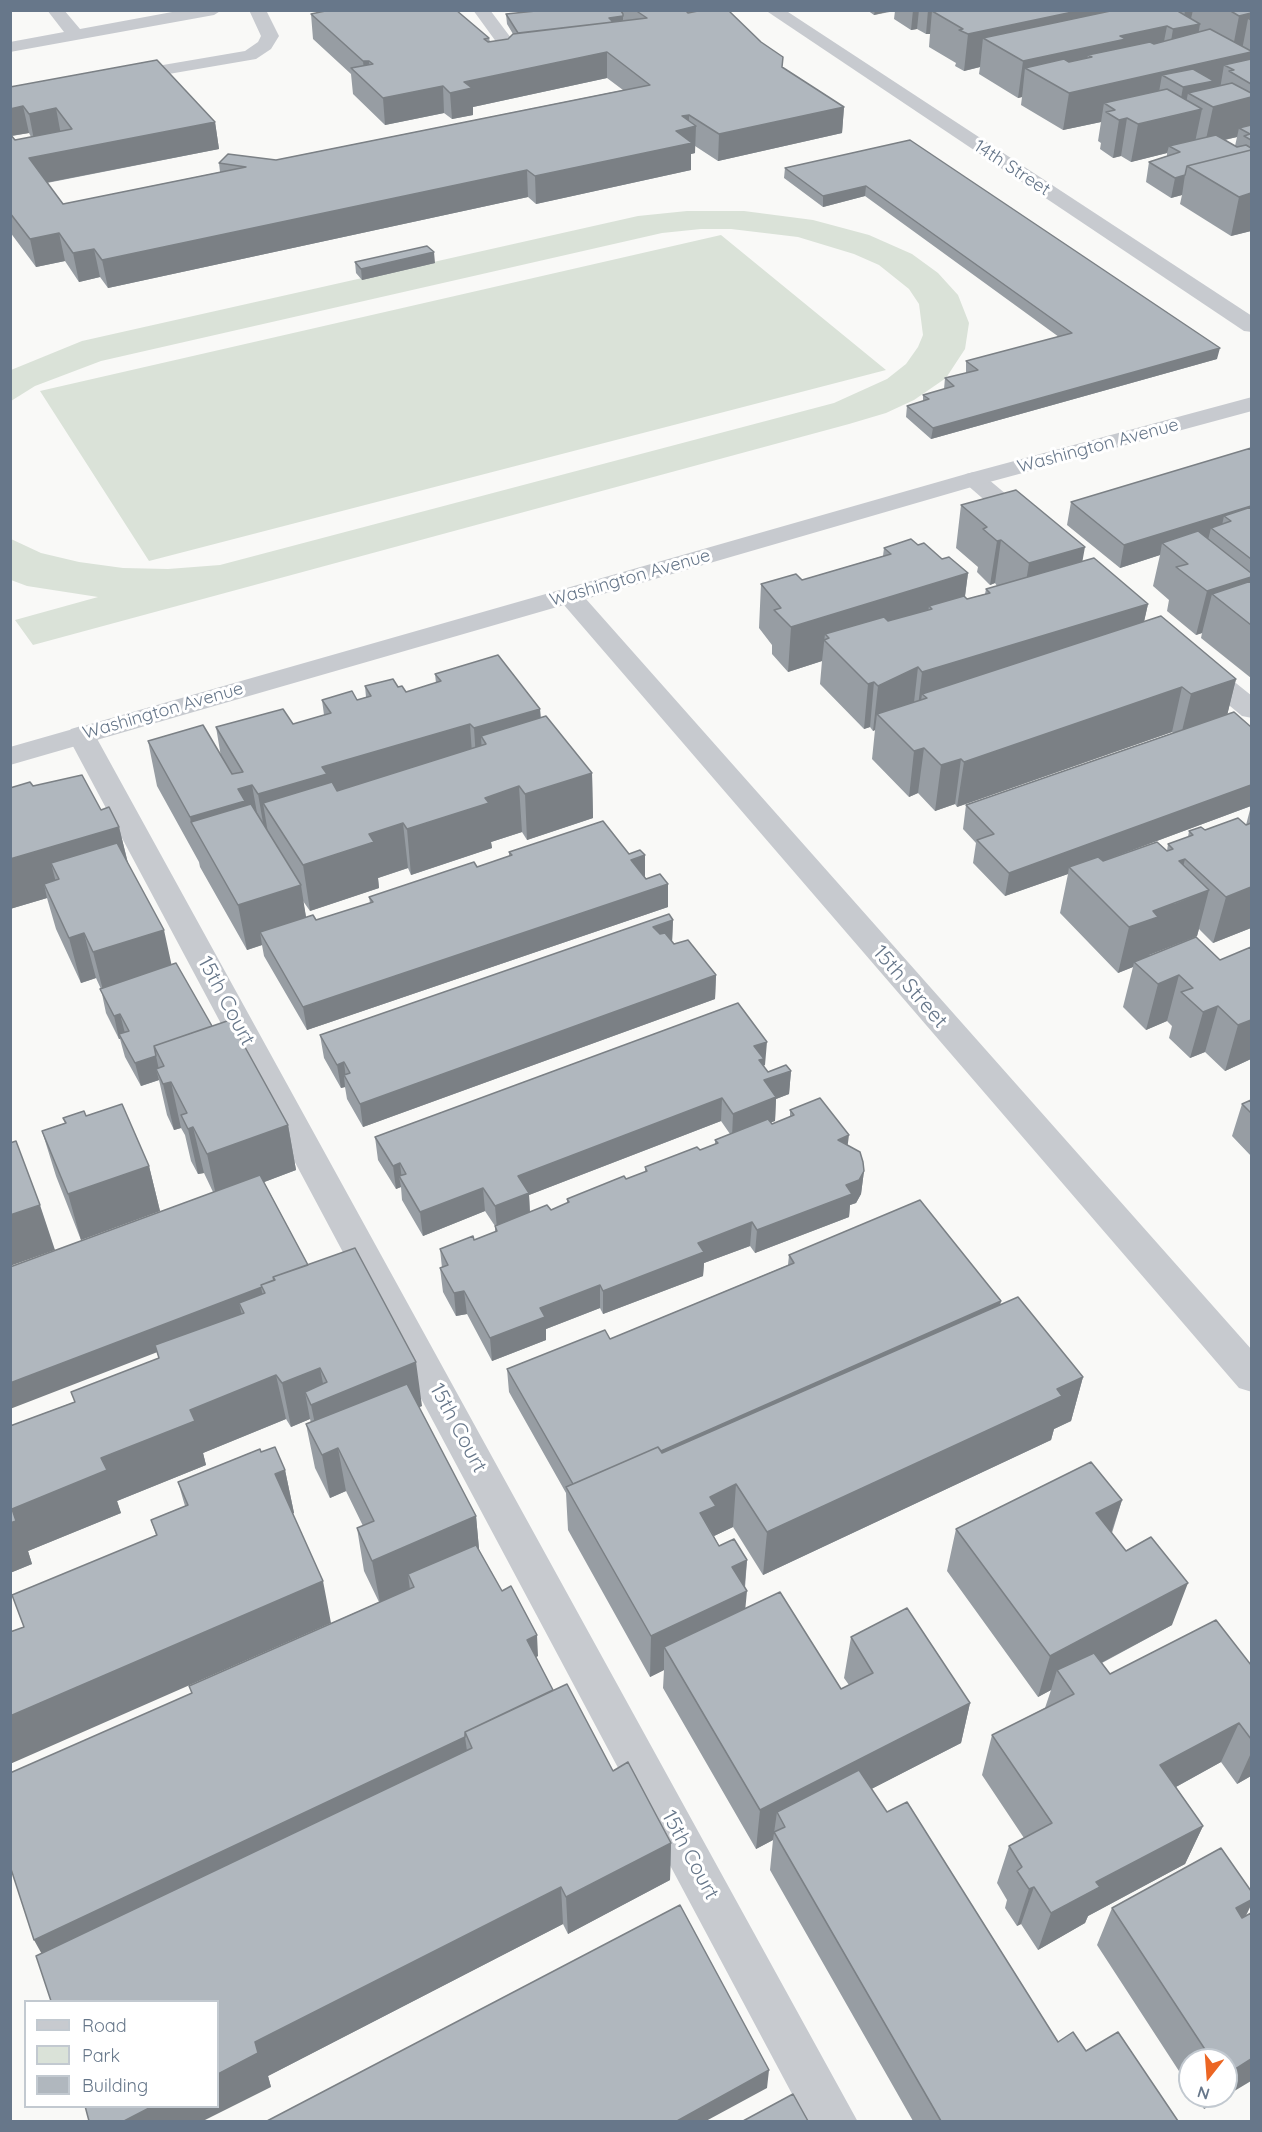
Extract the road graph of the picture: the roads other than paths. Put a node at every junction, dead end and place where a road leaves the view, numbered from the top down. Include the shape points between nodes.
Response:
1 (55, 10) edge
2 (214, 10) edge
3 (257, 10) edge
4 (481, 10) edge
5 (773, 10) edge
6 (76, 35) junction
7 (10, 47) edge
8 (511, 50) edge
9 (100, 81) edge
10 (1251, 326) edge
11 (1251, 405) edge
12 (974, 479) junction
13 (1051, 543) edge
14 (569, 595) junction
15 (1179, 649) edge
16 (1251, 710) edge
17 (81, 735) junction
18 (10, 756) edge
19 (1251, 1377) edge
20 (834, 2121) edge

1 - 6 street
2 - 6 street
3 - 9 street via 270,36 265,45 249,55
4 - 8 street
5 - 10 street, 14th Street
6 - 7 street
11 - 12 street, Washington Avenue
12 - 13 street
12 - 14 street, Washington Avenue
14 - 17 street, Washington Avenue
14 - 19 street, 15th Street
15 - 16 street
17 - 18 street, Washington Avenue
17 - 20 street, 15th Court

